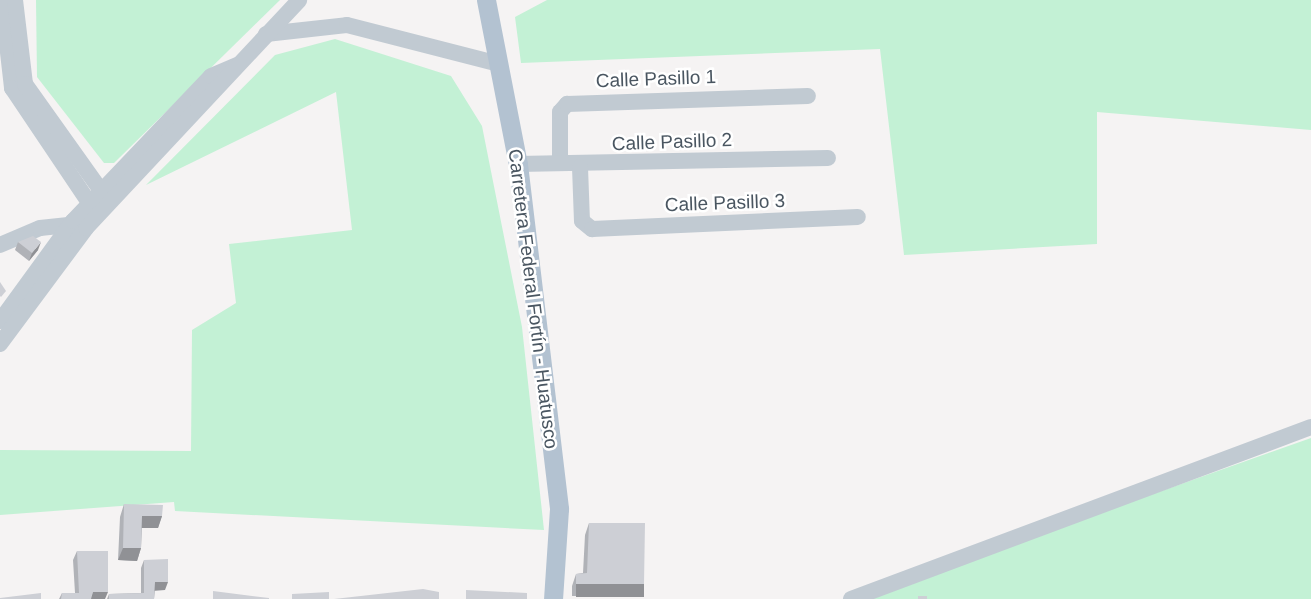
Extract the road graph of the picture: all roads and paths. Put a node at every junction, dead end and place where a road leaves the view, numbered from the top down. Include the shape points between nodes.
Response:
1 (2, 0) edge
2 (15, 0) edge
3 (299, 0) edge
4 (486, 0) edge
5 (266, 34) junction
6 (499, 64) junction
7 (808, 96) dead end
8 (828, 158) dead end
9 (559, 162) junction
10 (518, 164) junction
11 (580, 167) junction
12 (100, 204) junction
13 (859, 217) dead end
14 (80, 225) junction
15 (0, 244) edge
16 (0, 321) edge
17 (0, 344) edge
18 (1311, 427) edge
19 (553, 599) edge
20 (851, 599) edge

1 - 12 street via 12,88
2 - 12 street via 25,84
3 - 5 street
4 - 6 main road, Carretera Federal Fortín - Huatusco
5 - 6 street via 359,26
5 - 12 street via 237,65 222,90
6 - 10 main road, Carretera Federal Fortín - Huatusco
7 - 9 street, Calle Pasillo 1 via 567,104 560,112
8 - 11 street, Calle Pasillo 2
9 - 10 street, Calle Pasillo 2
9 - 11 street, Calle Pasillo 2
10 - 19 main road, Carretera Federal Fortín - Huatusco via 559,509
11 - 13 street, Calle Pasillo 3 via 582,221 592,229
12 - 14 street
14 - 15 street
14 - 16 street
14 - 17 street
18 - 20 street

